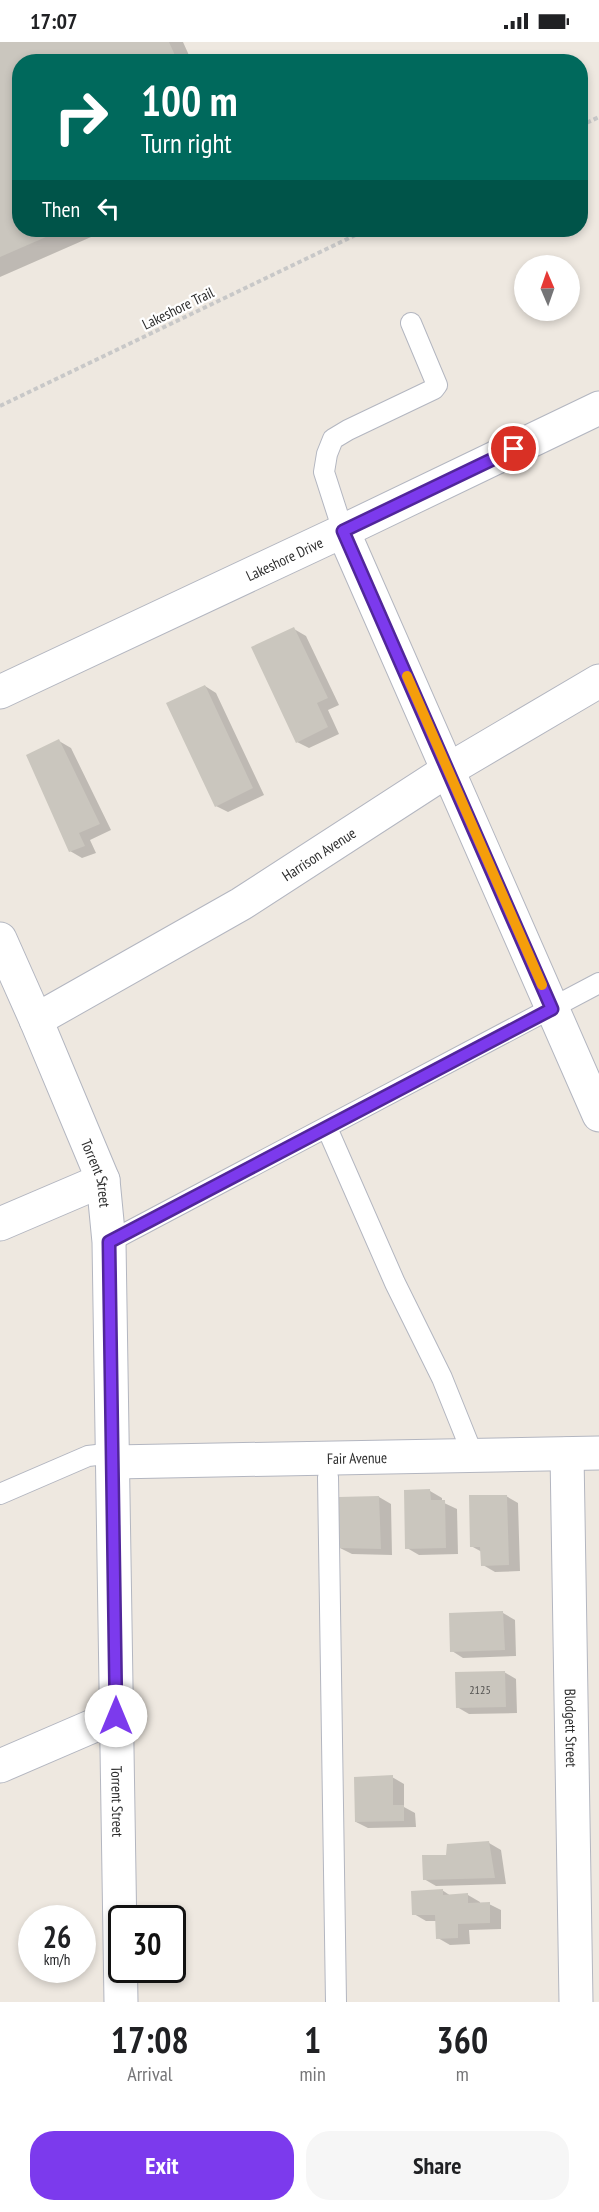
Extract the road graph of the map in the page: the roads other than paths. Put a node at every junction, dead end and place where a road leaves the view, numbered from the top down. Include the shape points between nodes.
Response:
1 (411, 323) dead end
2 (599, 408) edge
3 (343, 531) junction
4 (599, 681) edge
5 (0, 692) edge
6 (448, 770) junction
7 (2, 949) edge
8 (599, 983) edge
9 (552, 1009) junction
10 (36, 1020) junction
11 (599, 1115) edge
12 (327, 1128) junction
13 (103, 1180) junction
14 (0, 1224) edge
15 (109, 1242) junction
16 (583, 1453) edge
17 (473, 1455) junction
18 (114, 1457) junction
19 (328, 1477) dead end
20 (0, 1494) edge
21 (116, 1716) junction
22 (0, 1766) edge
23 (121, 2002) edge
24 (336, 2002) edge
25 (576, 2002) edge

1 - 3 lane via 437,385 333,439 324,472
2 - 3 street, Lakeshore Drive
3 - 5 street, Lakeshore Drive
3 - 6 street
4 - 6 street, Harrison Avenue
6 - 9 street
6 - 10 street, Harrison Avenue via 240,904
7 - 10 street, Torrent Street
8 - 9 lane
9 - 11 street
9 - 12 lane
10 - 13 street, Torrent Street
12 - 15 lane
12 - 17 lane via 442,1378
13 - 14 street
13 - 15 street, Torrent Street
15 - 18 street, Torrent Street
16 - 17 street, Fair Avenue
16 - 25 street, Blodgett Street
17 - 18 street, Fair Avenue
18 - 20 lane via 88,1455
18 - 21 street, Torrent Street
19 - 24 lane
21 - 22 street
21 - 23 street, Torrent Street

